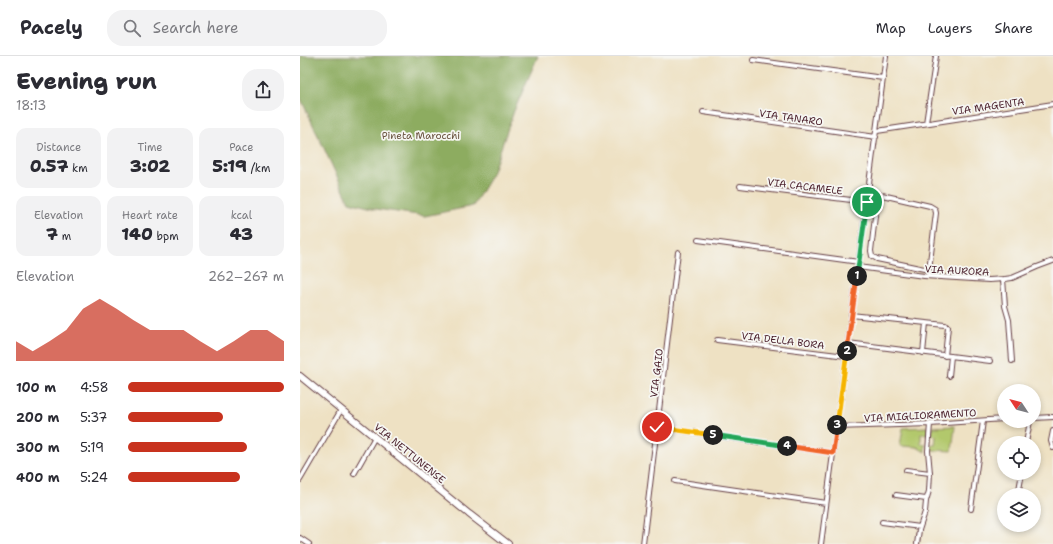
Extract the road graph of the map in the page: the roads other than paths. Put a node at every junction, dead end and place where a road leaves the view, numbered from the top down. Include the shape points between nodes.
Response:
1 (886, 56) edge
2 (936, 56) edge
3 (753, 60) dead end
4 (883, 78) junction
5 (1053, 104) edge
6 (703, 112) dead end
7 (926, 123) junction
8 (877, 131) junction
9 (876, 137) junction
10 (740, 186) dead end
11 (867, 202) junction
12 (698, 240) dead end
13 (678, 252) dead end
14 (1053, 261) edge
15 (859, 262) junction
16 (858, 267) junction
17 (929, 270) junction
18 (928, 276) junction
19 (1004, 279) junction
20 (852, 314) junction
21 (926, 323) junction
22 (717, 340) dead end
23 (848, 343) junction
24 (922, 352) junction
25 (846, 356) junction
26 (945, 356) junction
27 (951, 356) junction
28 (990, 361) dead end
29 (1012, 361) dead end
30 (949, 376) dead end
31 (301, 379) edge
32 (341, 410) junction
33 (1053, 417) edge
34 (1041, 418) edge
35 (997, 420) edge
36 (983, 421) junction
37 (930, 424) junction
38 (657, 427) junction
39 (836, 427) junction
40 (1053, 431) edge
41 (375, 438) junction
42 (1053, 448) edge
43 (833, 453) junction
44 (906, 470) dead end
45 (930, 473) junction
46 (354, 474) dead end
47 (301, 477) edge
48 (676, 481) dead end
49 (896, 495) dead end
50 (926, 499) junction
51 (826, 503) junction
52 (971, 509) dead end
53 (882, 522) dead end
54 (920, 527) junction
55 (300, 538) edge
56 (309, 544) edge
57 (507, 544) edge
58 (643, 544) edge
59 (821, 544) edge
60 (917, 544) edge

1 - 4 street
2 - 7 street
3 - 4 street
4 - 8 street
5 - 7 street, VIA MAGENTA
6 - 9 street, VIA TANARO
7 - 8 street, VIA MAGENTA
8 - 9 street
9 - 11 street
10 - 11 street, VIA CACAMELE
11 - 15 street
12 - 15 street
13 - 38 street, VIA GAIO
14 - 19 street, VIA AURORA
15 - 16 street
16 - 18 street, VIA AURORA
16 - 20 street
17 - 17 street via 872,256 877,200 880,195 935,209
17 - 18 street
18 - 19 street, VIA AURORA
19 - 29 street
20 - 21 street
20 - 23 street
21 - 24 street
21 - 26 street via 947,326
22 - 25 street, VIA DELLA BORA
23 - 24 street
23 - 25 street
24 - 26 street
25 - 39 street
26 - 27 street
27 - 28 street
27 - 30 street
31 - 32 main road, VIA NETTUNENSE
32 - 41 main road, VIA NETTUNENSE
32 - 47 street
33 - 34 street
35 - 36 street, VIA MIGLIORAMENTO
36 - 37 street, VIA MIGLIORAMENTO
36 - 52 street
37 - 39 street, VIA MIGLIORAMENTO
37 - 45 street
38 - 43 street
38 - 58 street, VIA GAIO
39 - 43 street
40 - 42 street
41 - 46 street
41 - 57 main road, VIA NETTUNENSE
43 - 51 street
44 - 45 street
45 - 50 street
48 - 51 street
49 - 50 street
50 - 54 street
51 - 59 street
53 - 54 street
54 - 60 street
55 - 56 street

